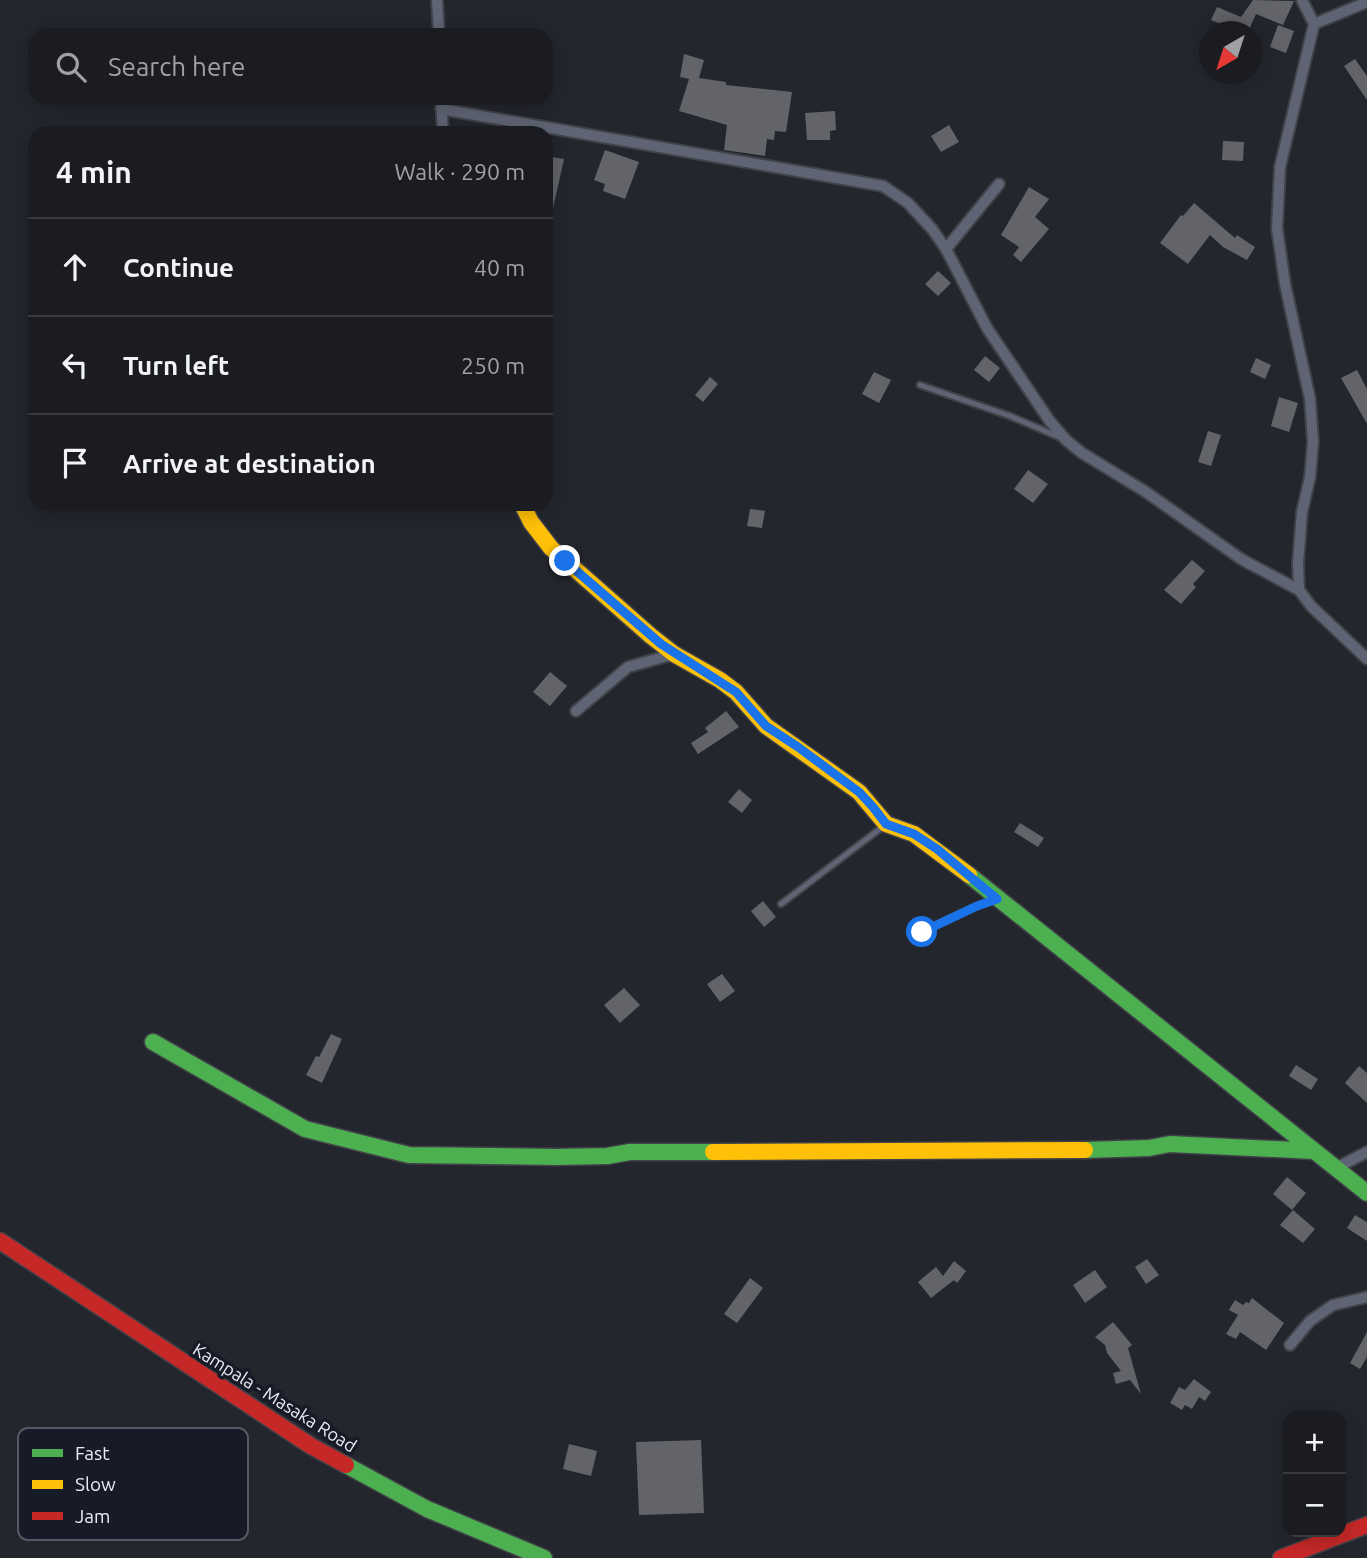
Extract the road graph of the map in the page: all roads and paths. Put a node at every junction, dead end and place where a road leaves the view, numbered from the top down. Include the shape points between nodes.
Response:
1 (437, 0) edge
2 (1302, 0) edge
3 (1367, 2) edge
4 (1314, 24) junction
5 (439, 28) edge
6 (441, 105) edge
7 (446, 105) edge
8 (443, 126) edge
9 (999, 184) dead end
10 (946, 249) junction
11 (920, 385) dead end
12 (1066, 440) junction
13 (526, 511) edge
14 (1299, 590) junction
15 (674, 654) junction
16 (1367, 659) edge
17 (576, 712) dead end
18 (886, 824) junction
19 (997, 899) junction
20 (782, 904) dead end
21 (922, 932) dead end
22 (153, 1042) dead end
23 (1314, 1151) junction
24 (1367, 1152) edge
25 (1336, 1168) junction
26 (1367, 1193) edge
27 (0, 1241) edge
28 (1367, 1297) edge
29 (1290, 1345) dead end
30 (1367, 1525) edge
31 (544, 1558) edge
32 (1281, 1558) edge

1 - 5 street
2 - 4 street
3 - 4 street
4 - 14 street via 1280,167 1277,228 1310,399 1313,442 1302,512
6 - 8 street
7 - 10 street via 883,187 908,203
9 - 10 street
10 - 12 street via 987,328
11 - 12 lane
12 - 14 street via 1241,559
13 - 15 street via 551,548
14 - 16 street
15 - 17 street via 628,667
15 - 18 street via 736,692 766,726 859,792
18 - 19 street via 937,849
18 - 20 lane
19 - 21 lane
19 - 23 street
22 - 23 street via 305,1129 409,1155 1106,1150 1170,1144
23 - 25 street
24 - 25 street
25 - 26 street
27 - 31 street, Kampala - Masaka Road via 311,1446 427,1509
28 - 29 street via 1333,1305 1310,1321
30 - 32 street

